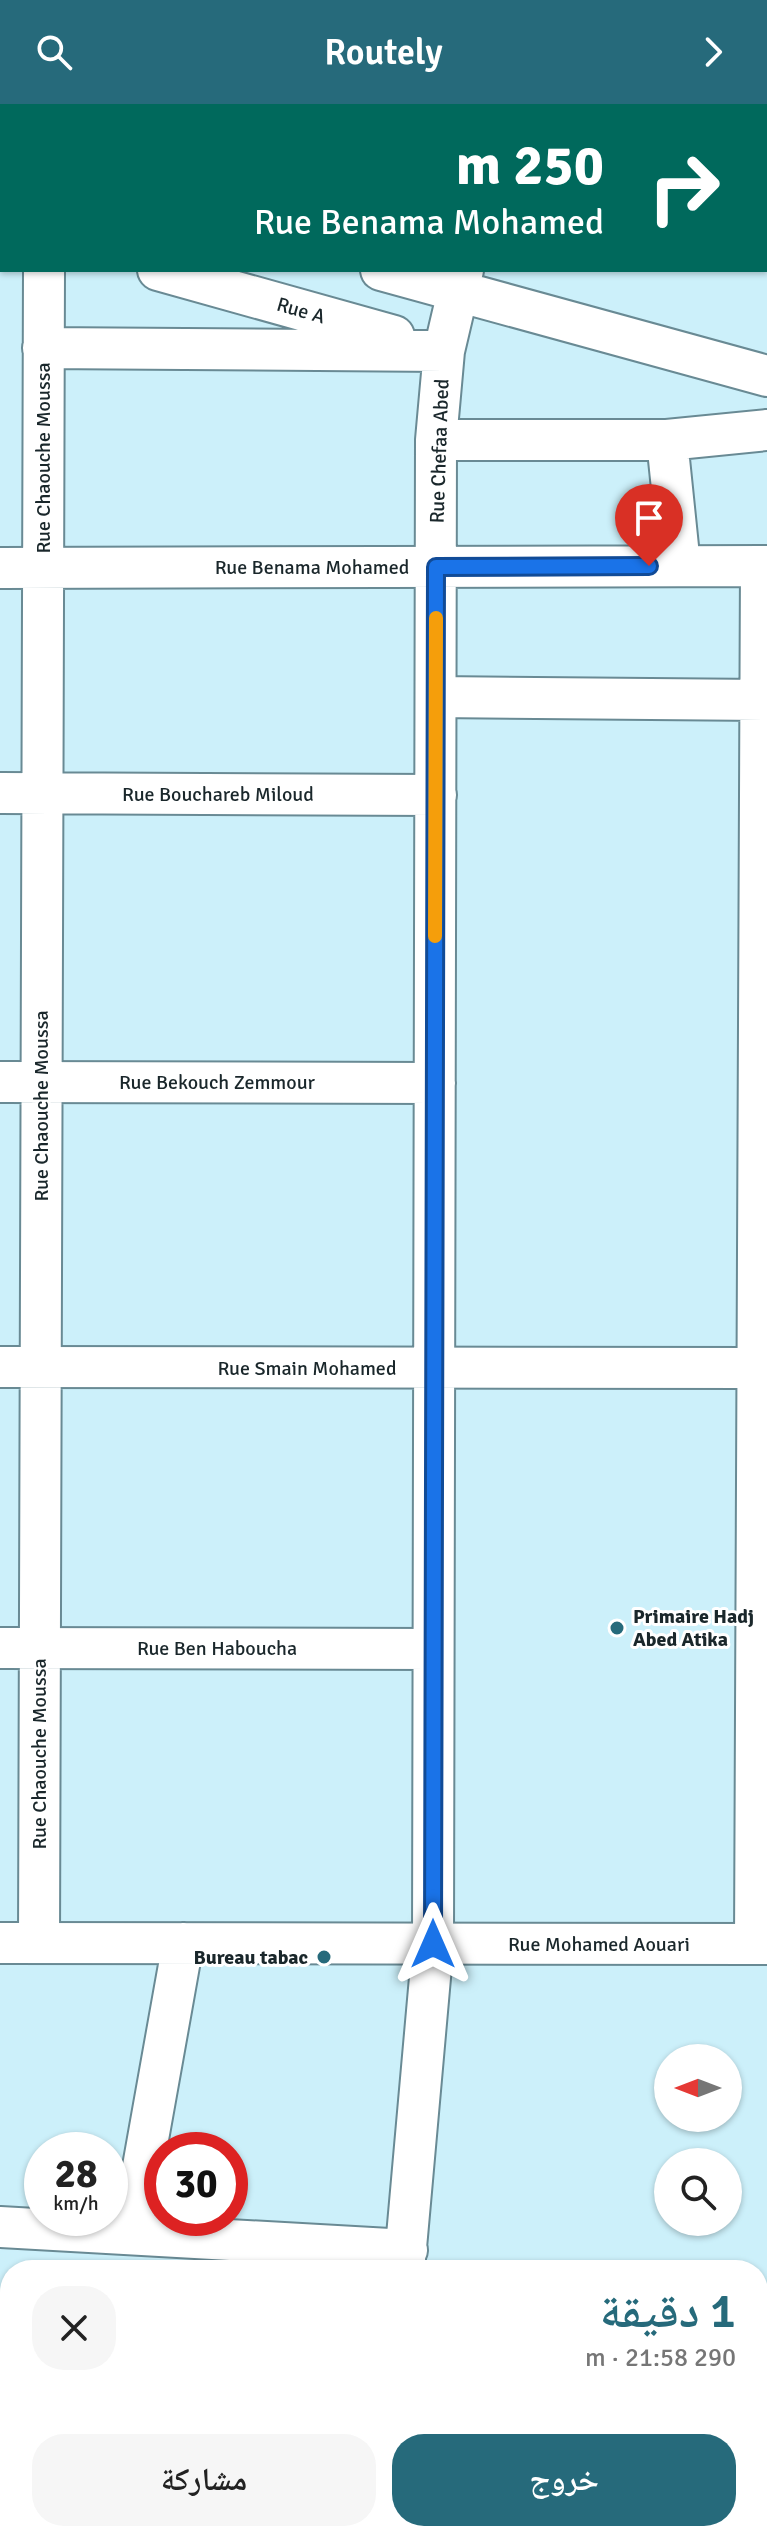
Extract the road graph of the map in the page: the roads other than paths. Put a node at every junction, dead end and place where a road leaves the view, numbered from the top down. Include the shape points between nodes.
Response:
1 (44, 272) edge
2 (165, 272) edge
3 (396, 272) edge
4 (461, 281) edge
5 (43, 348) junction
6 (444, 351) junction
7 (767, 376) edge
8 (767, 430) edge
9 (436, 440) junction
10 (667, 440) junction
11 (680, 566) junction
12 (764, 566) edge
13 (436, 567) junction
14 (0, 568) edge
15 (43, 568) junction
16 (436, 697) junction
17 (764, 700) edge
18 (764, 749) edge
19 (0, 793) edge
20 (42, 794) junction
21 (436, 795) junction
22 (763, 930) edge
23 (0, 1082) edge
24 (41, 1082) junction
25 (435, 1083) junction
26 (0, 1367) edge
27 (41, 1367) junction
28 (434, 1368) junction
29 (758, 1368) junction
30 (0, 1648) edge
31 (39, 1648) junction
32 (433, 1649) junction
33 (19, 1943) edge
34 (183, 1943) junction
35 (433, 1944) junction
36 (761, 1944) edge
37 (0, 2227) edge
38 (131, 2234) junction
39 (405, 2260) edge

1 - 5 street, Rue Chaouche Moussa
2 - 6 street, Rue A
3 - 4 street
4 - 6 street, Rue Chefaa Abed
4 - 7 street
5 - 6 street
5 - 15 street, Rue Chaouche Moussa
6 - 9 street, Rue Chefaa Abed
8 - 10 street
9 - 10 street
9 - 13 street, Rue Chefaa Abed
10 - 11 street
11 - 12 street, Rue Benama Mohamed
11 - 13 street, Rue Benama Mohamed
12 - 17 street
13 - 15 street, Rue Benama Mohamed
13 - 16 street, Rue Chefaa Abed
14 - 15 street, Rue Benama Mohamed
15 - 20 street, Rue Chaouche Moussa
16 - 17 street
16 - 21 street, Rue Chefaa Abed
17 - 18 street
18 - 22 street
19 - 20 street, Rue Bouchareb Miloud
20 - 21 street, Rue Bouchareb Miloud
20 - 24 street, Rue Chaouche Moussa
21 - 25 street, Rue Chefaa Abed
22 - 29 street
23 - 24 street, Rue Bekouch Zemmour
24 - 25 street, Rue Bekouch Zemmour
24 - 27 street, Rue Chaouche Moussa
25 - 28 street, Rue Chefaa Abed
26 - 27 street, Rue Smain Mohamed
27 - 28 street, Rue Smain Mohamed
27 - 31 street, Rue Chaouche Moussa
28 - 29 street, Rue Smain Mohamed
28 - 32 street, Rue Chefaa Abed
29 - 36 street
30 - 31 street, Rue Ben Haboucha
31 - 32 street, Rue Ben Haboucha
31 - 33 street, Rue Chaouche Moussa
32 - 35 street, Rue Chefaa Abed
33 - 34 street, Rue Mohamed Aouari
34 - 35 street, Rue Mohamed Aouari
34 - 38 street
35 - 36 street, Rue Mohamed Aouari
35 - 39 street, Rue Chefaa Abed
37 - 38 street
38 - 39 street

